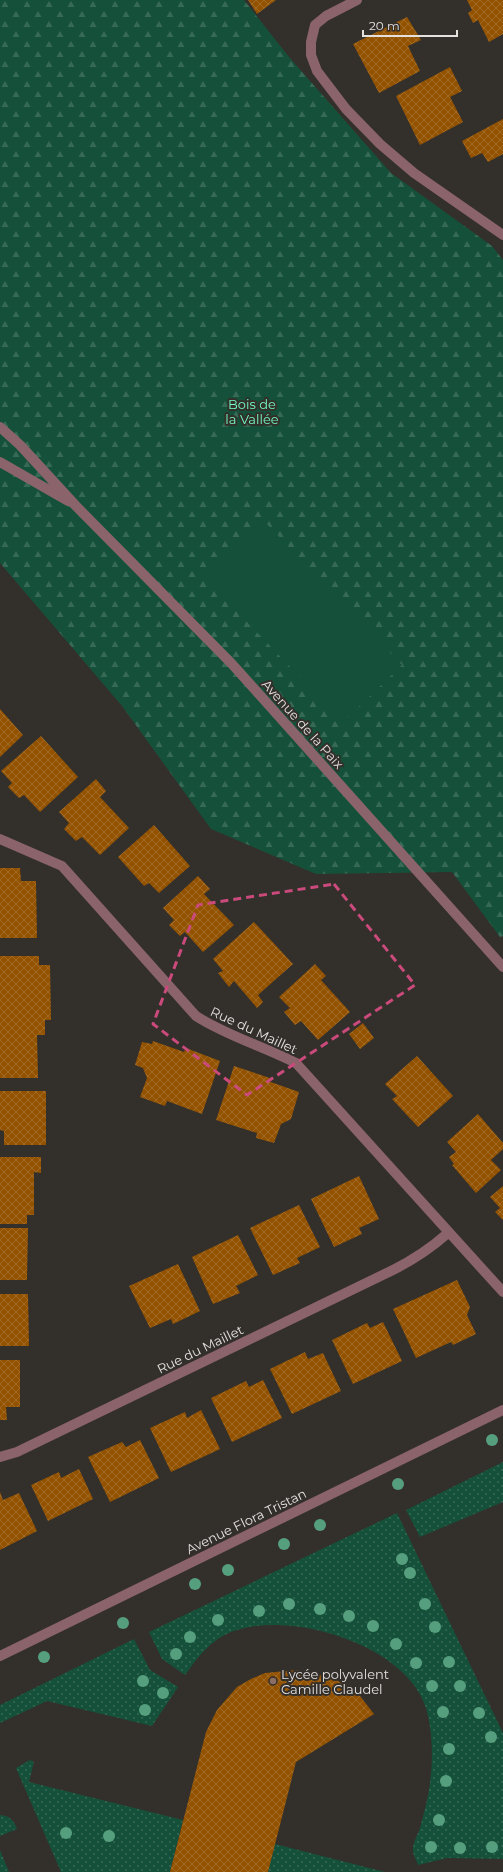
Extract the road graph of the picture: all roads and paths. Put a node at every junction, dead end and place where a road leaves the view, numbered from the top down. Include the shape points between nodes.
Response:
1 (357, 0) edge
2 (503, 236) edge
3 (0, 427) edge
4 (0, 462) edge
5 (76, 506) junction
6 (0, 839) edge
7 (503, 967) edge
8 (448, 1233) junction
9 (503, 1292) edge
10 (503, 1410) edge
11 (0, 1457) edge
12 (0, 1656) edge

1 - 2 street via 326,16 315,25 311,55 317,71 346,109 380,144 414,173
3 - 5 street, Avenue de la Paix
4 - 5 street, Avenue de la Paix
5 - 7 street, Avenue de la Paix via 232,664
6 - 8 street, Rue du Maillet via 62,866 196,1016 296,1063
8 - 9 street, Rue du Maillet
8 - 11 street, Rue du Maillet via 434,1246 393,1270 17,1452
10 - 12 street, Avenue Flora Tristan

